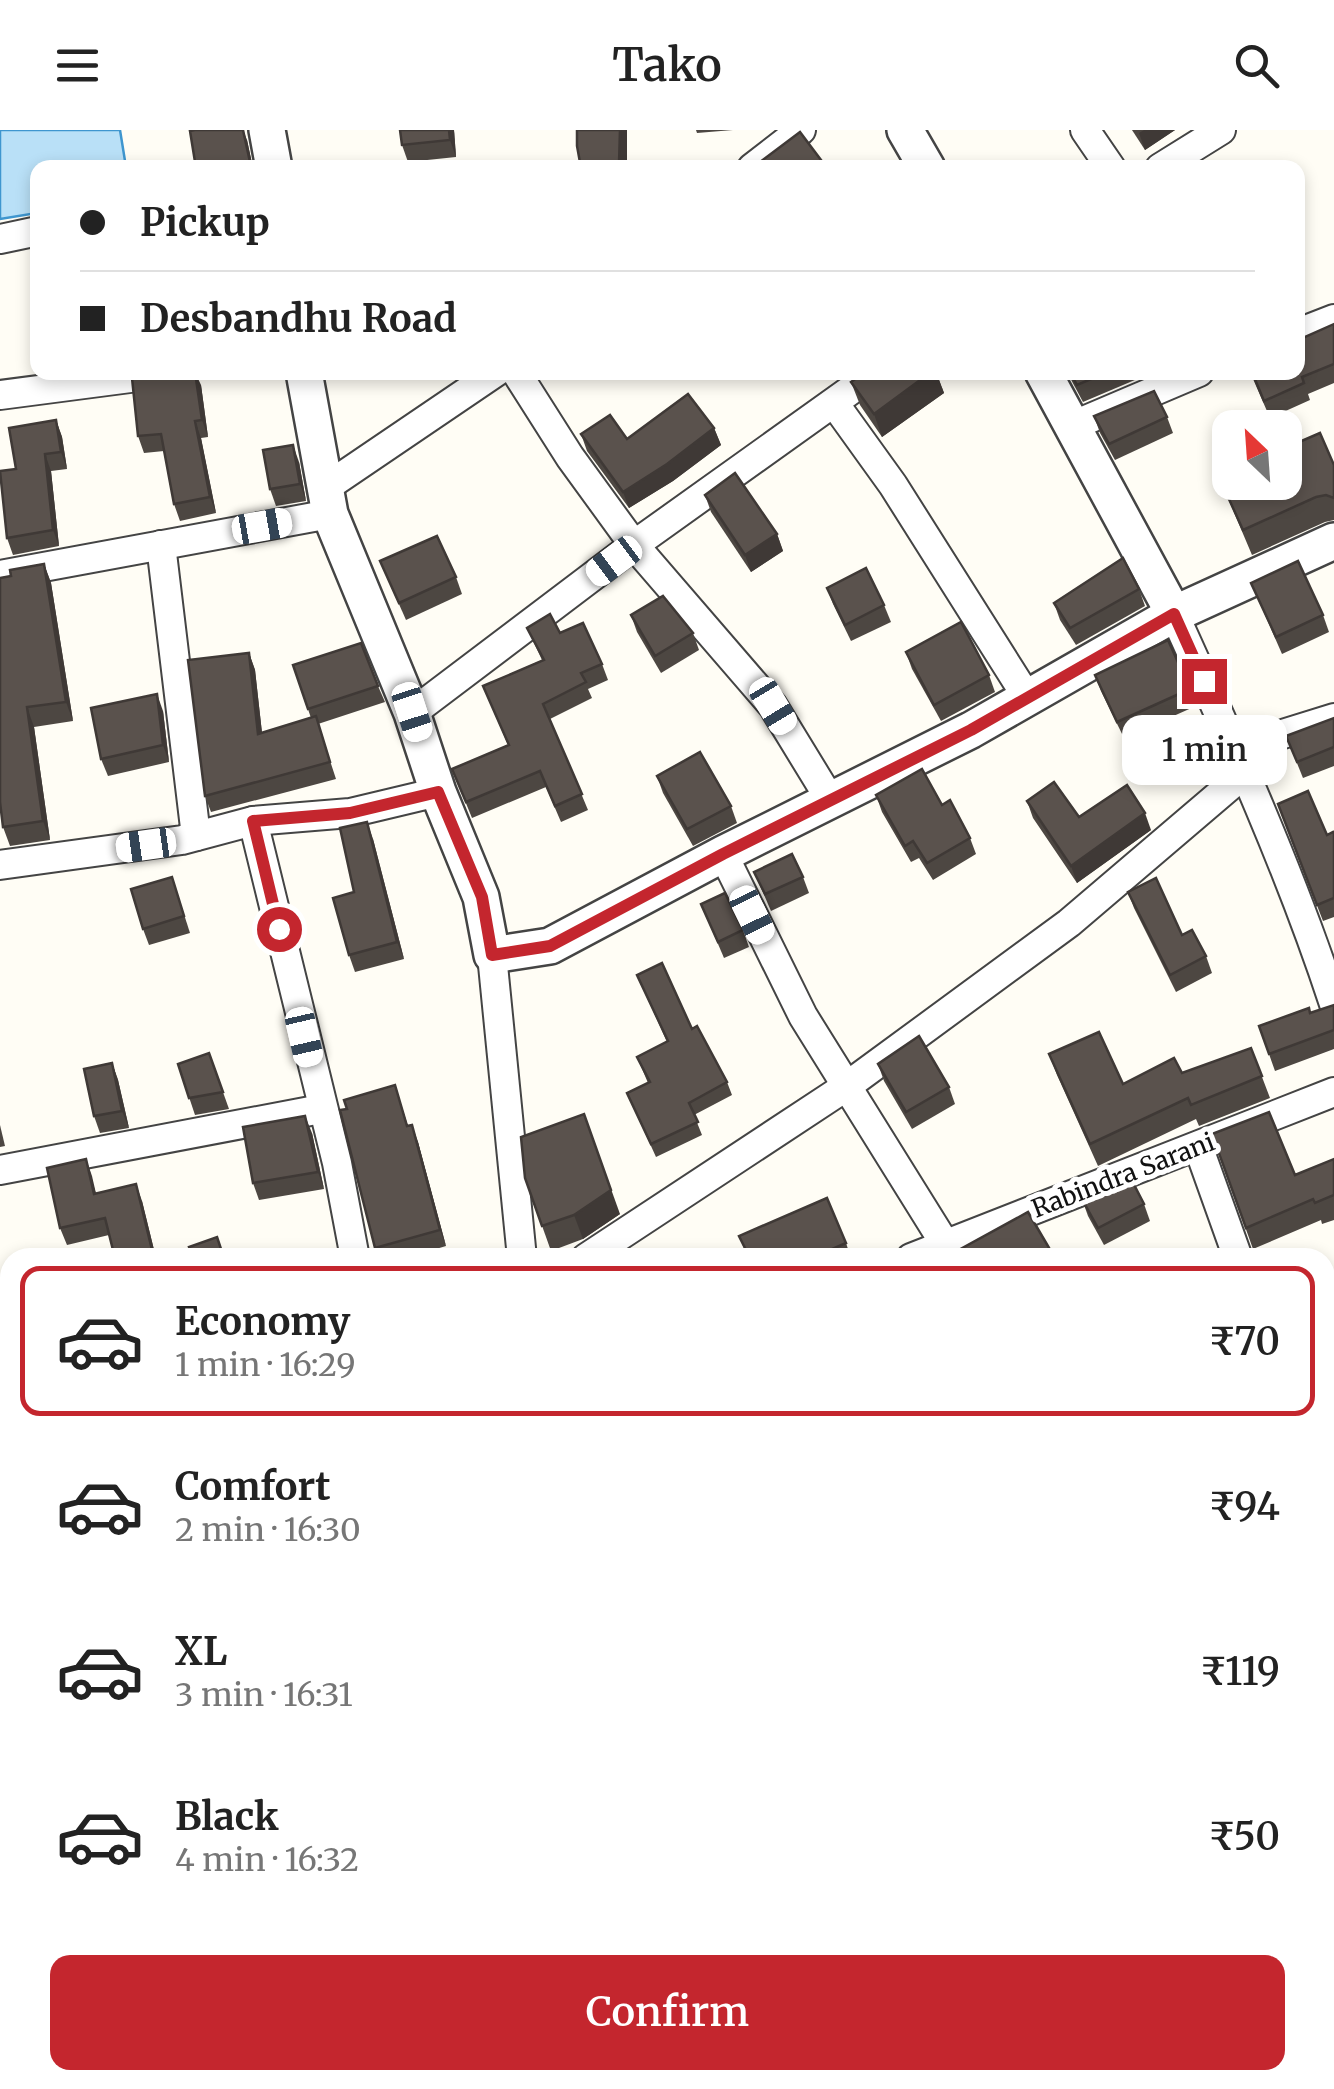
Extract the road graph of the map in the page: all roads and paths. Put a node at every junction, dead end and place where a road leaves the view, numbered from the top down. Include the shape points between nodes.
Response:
1 (267, 130) edge
2 (801, 130) edge
3 (905, 130) edge
4 (1085, 130) edge
5 (1221, 130) edge
6 (273, 160) edge
7 (762, 160) edge
8 (922, 160) edge
9 (1106, 160) edge
10 (1173, 160) edge
11 (30, 233) edge
12 (0, 239) edge
13 (1334, 319) edge
14 (1305, 330) edge
15 (117, 380) edge
16 (305, 380) edge
17 (486, 380) edge
18 (521, 380) edge
19 (865, 380) edge
20 (1047, 380) edge
21 (1180, 380) edge
22 (0, 396) edge
23 (834, 402) junction
24 (1072, 426) junction
25 (327, 501) junction
26 (1334, 542) edge
27 (634, 544) junction
28 (160, 545) junction
29 (0, 575) edge
30 (1174, 614) junction
31 (1028, 697) junction
32 (412, 712) junction
33 (1334, 718) edge
34 (1240, 760) junction
35 (438, 792) junction
36 (830, 801) junction
37 (253, 821) junction
38 (196, 836) junction
39 (723, 854) junction
40 (1, 858) edge
41 (1323, 935) edge
42 (492, 955) junction
43 (1334, 1004) edge
44 (847, 1086) junction
45 (1334, 1092) edge
46 (321, 1109) junction
47 (1198, 1146) junction
48 (0, 1170) edge
49 (946, 1244) junction
50 (352, 1248) edge
51 (521, 1248) edge
52 (601, 1248) edge
53 (936, 1248) edge
54 (1234, 1248) edge

1 - 6 street
2 - 7 street
3 - 8 street
4 - 9 street
5 - 10 street
11 - 12 street
13 - 14 street
15 - 22 street
16 - 25 street
17 - 25 street
18 - 27 street
19 - 23 street
20 - 24 street
21 - 24 street
23 - 27 street
23 - 31 street
24 - 30 street
25 - 28 street
25 - 32 street
26 - 30 street
27 - 32 street
27 - 36 street via 773,706
28 - 29 street
28 - 38 street
30 - 31 street
30 - 34 street
31 - 36 street
32 - 35 street
33 - 34 street
34 - 41 street
34 - 44 street via 1068,923
35 - 37 street via 350,813
35 - 42 street via 482,897
36 - 39 street
37 - 38 street
37 - 46 street
38 - 40 street
39 - 42 street via 550,946
39 - 44 street via 789,989
41 - 43 street
42 - 51 street
44 - 49 street
44 - 52 street
45 - 47 street, Rabindra Sarani
46 - 48 street
46 - 50 street
47 - 49 street, Rabindra Sarani
47 - 54 street
49 - 53 street, Rabindra Sarani

